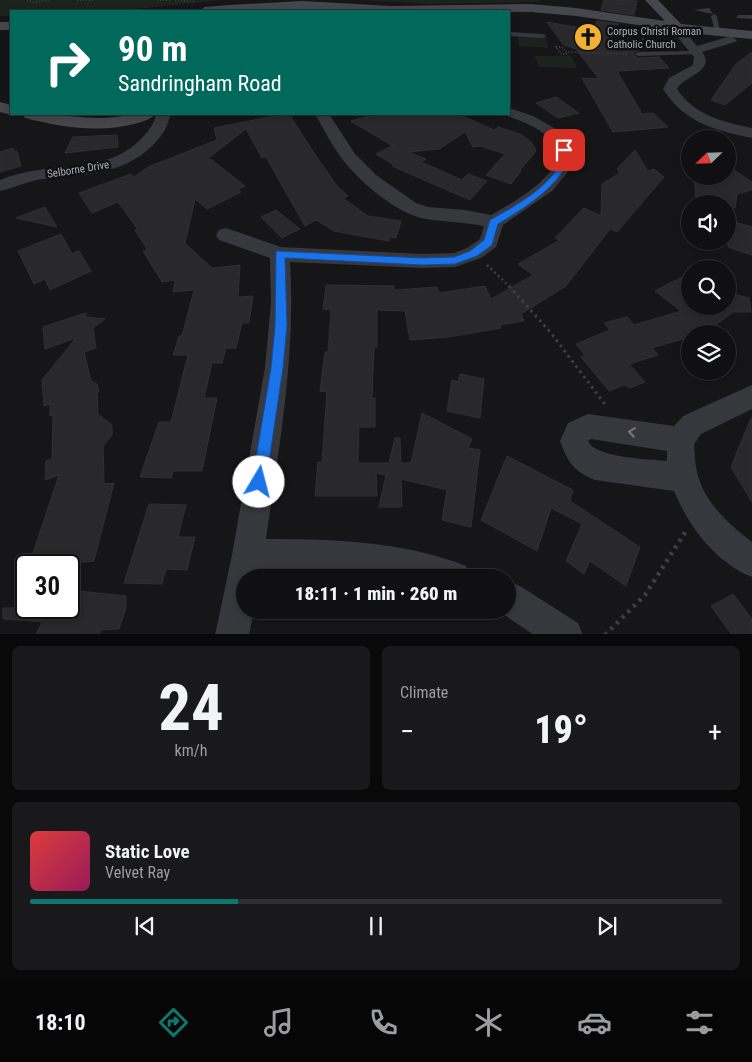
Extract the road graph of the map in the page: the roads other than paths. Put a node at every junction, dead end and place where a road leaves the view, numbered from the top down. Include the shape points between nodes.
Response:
1 (654, 3) edge
2 (218, 10) edge
3 (394, 10) edge
4 (433, 10) edge
5 (697, 10) dead end
6 (510, 14) edge
7 (604, 15) junction
8 (738, 17) dead end
9 (752, 17) edge
10 (680, 31) junction
11 (510, 34) edge
12 (752, 34) edge
13 (543, 36) dead end
14 (725, 36) junction
15 (752, 40) edge
16 (696, 52) junction
17 (638, 54) road end
18 (510, 112) edge
19 (36, 115) edge
20 (144, 115) edge
21 (163, 115) edge
22 (323, 115) edge
23 (752, 133) edge
24 (0, 186) edge
25 (494, 222) junction
26 (226, 235) dead end
27 (280, 254) junction
28 (752, 396) edge
29 (680, 440) junction
30 (684, 478) junction
31 (248, 554) junction
32 (752, 562) edge
33 (420, 569) edge
34 (516, 603) edge
35 (232, 634) edge
36 (566, 634) edge

1 - 7 main road via 645,13
1 - 10 main road
2 - 3 main road via 286,5
3 - 4 main road
4 - 7 main road via 528,8
5 - 14 lane via 709,10
6 - 10 main road
7 - 10 main road
8 - 9 lane
10 - 14 main road
10 - 16 street
11 - 13 lane
12 - 14 main road
14 - 15 main road
14 - 16 street
16 - 17 lane
16 - 23 street via 700,57 698,67 674,81 670,89 676,100 688,111 720,126
18 - 25 street via 551,132 564,150 566,160 558,174 529,201
19 - 20 main road via 83,124 106,124
21 - 24 street, Selborne Drive via 162,122 144,147 126,160 106,166 14,179
22 - 25 street via 349,157 370,179 410,207 426,213
25 - 27 street via 488,242 474,253 455,260
26 - 27 street
27 - 31 street via 282,303 277,368
28 - 29 street via 692,425
29 - 30 street
29 -> 30 street via 588,426 578,432 574,441 579,454 594,466
30 - 32 street via 698,508 716,531
31 - 33 street via 335,555
31 - 35 street
34 - 36 street

